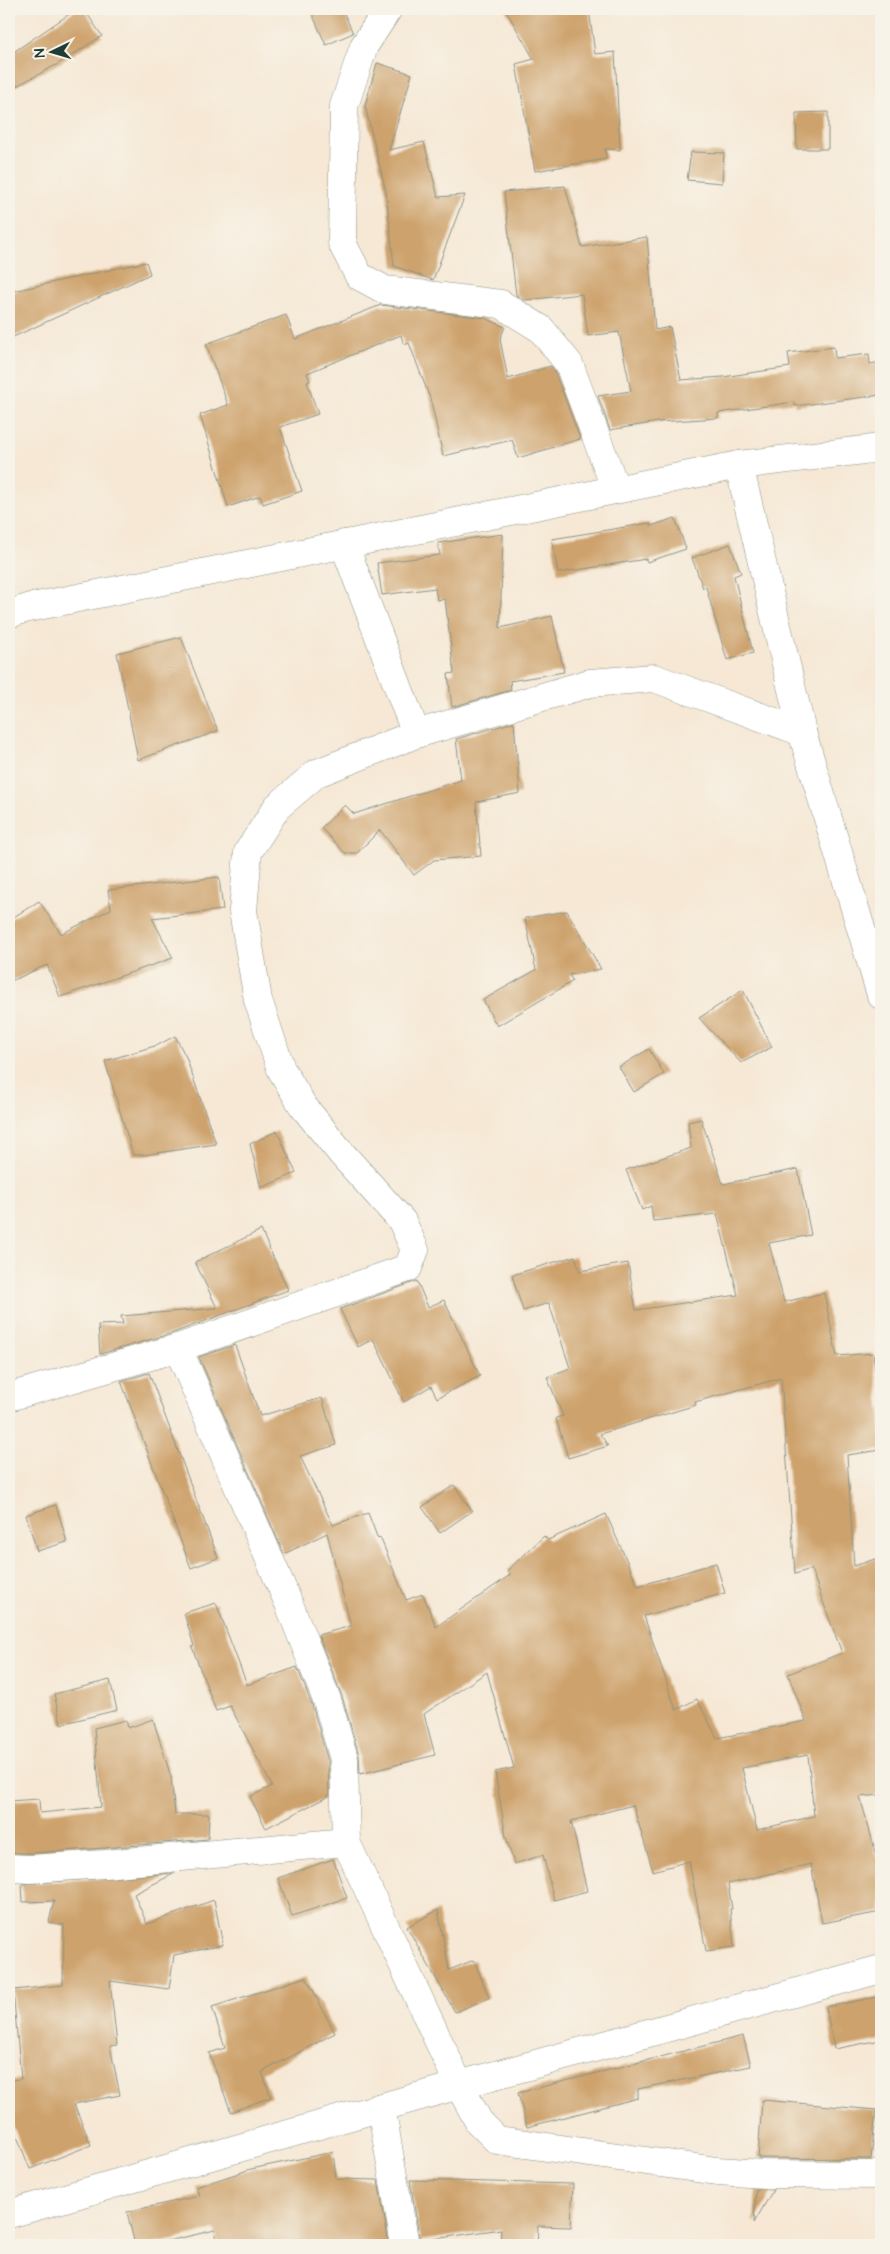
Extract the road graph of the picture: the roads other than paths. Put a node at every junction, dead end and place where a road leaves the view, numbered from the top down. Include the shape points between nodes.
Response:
1 (388, 9) edge
2 (881, 448) edge
3 (740, 465) junction
4 (616, 490) junction
5 (344, 544) junction
6 (9, 614) edge
7 (802, 732) junction
8 (416, 734) junction
9 (881, 995) edge
10 (178, 1348) junction
11 (9, 1397) edge
12 (346, 1842) junction
13 (9, 1868) edge
14 (881, 1969) edge
15 (459, 2085) junction
16 (381, 2107) junction
17 (881, 2175) edge
18 (9, 2214) edge
19 (405, 2245) edge

1 - 4 street via 364,46 344,106 342,243 359,276 385,290 500,304 541,329 570,364
2 - 3 street
3 - 4 street
3 - 7 street
4 - 5 street
5 - 6 street
5 - 8 street
7 - 8 street via 654,678 590,683
7 - 9 street
8 - 10 street via 317,773 277,807 248,852 243,911 258,1000 281,1069 302,1106 402,1221 415,1250 408,1268
10 - 11 street
10 - 12 street via 328,1700 344,1759
12 - 13 street via 105,1864
12 - 15 street
14 - 15 street
15 - 16 street
15 - 17 street via 479,2122 497,2140 717,2171
16 - 18 street
16 - 19 street

